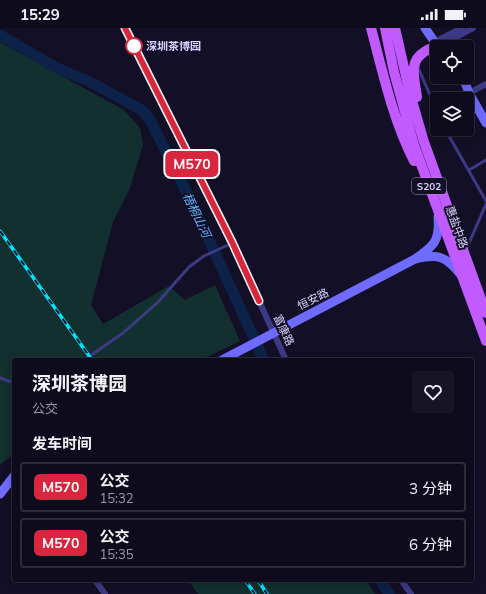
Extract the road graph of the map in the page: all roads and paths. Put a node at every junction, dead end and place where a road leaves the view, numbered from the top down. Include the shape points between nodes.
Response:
1 (125, 28) edge
2 (372, 28) edge
3 (385, 28) edge
4 (395, 28) edge
5 (425, 28) edge
6 (432, 28) edge
7 (462, 28) edge
8 (473, 28) edge
9 (436, 40) edge
10 (438, 40) edge
11 (447, 40) edge
12 (450, 40) edge
13 (430, 49) edge
14 (416, 61) junction
15 (460, 84) edge
16 (486, 84) edge
17 (468, 92) edge
18 (471, 92) edge
19 (430, 94) edge
20 (474, 102) edge
21 (486, 123) edge
22 (450, 136) edge
23 (424, 142) junction
24 (486, 160) edge
25 (469, 170) junction
26 (433, 198) junction
27 (486, 201) edge
28 (486, 204) edge
29 (438, 209) junction
30 (230, 244) junction
31 (464, 253) junction
32 (415, 259) junction
33 (462, 277) junction
34 (486, 313) edge
35 (274, 333) junction
36 (486, 341) edge
37 (87, 358) edge
38 (226, 358) edge
39 (285, 358) edge
40 (0, 378) edge
41 (12, 381) edge
42 (12, 479) edge
43 (0, 494) edge
44 (96, 582) edge
45 (403, 582) edge
46 (105, 594) edge
47 (412, 594) edge

1 - 30 street, 富康路
2 - 26 main road via 384,79 407,148
3 - 26 main road, 惠盐中路 / S202 via 402,103
4 - 23 main road, 惠盐中路 / S202
5 - 9 street
6 - 10 street
7 - 11 street
8 - 12 street
13 - 14 main road via 422,53
14 - 19 lane
14 - 23 main road via 413,75
15 - 17 street
16 - 18 street
20 - 21 street
22 - 25 lane
23 - 31 main road, 惠盐中路 / S202
24 - 25 lane
25 - 27 lane
26 - 29 main road, 惠盐中路 / S202
28 - 31 lane
29 - 32 street via 439,228 436,240 428,250
29 - 33 main road, 惠盐中路 / S202
30 - 35 street, 富康路
30 - 37 lane via 207,254 190,267 158,302 122,333
31 - 34 main road, 惠盐中路 / S202
32 - 33 street via 433,256 442,258 452,264
32 - 35 street, 恒安路
33 - 36 main road, 惠盐中路 / S202
35 - 38 street, 恒安路
35 - 39 street, 富康路
40 - 41 lane
42 - 43 street
44 - 46 street
45 - 47 street

